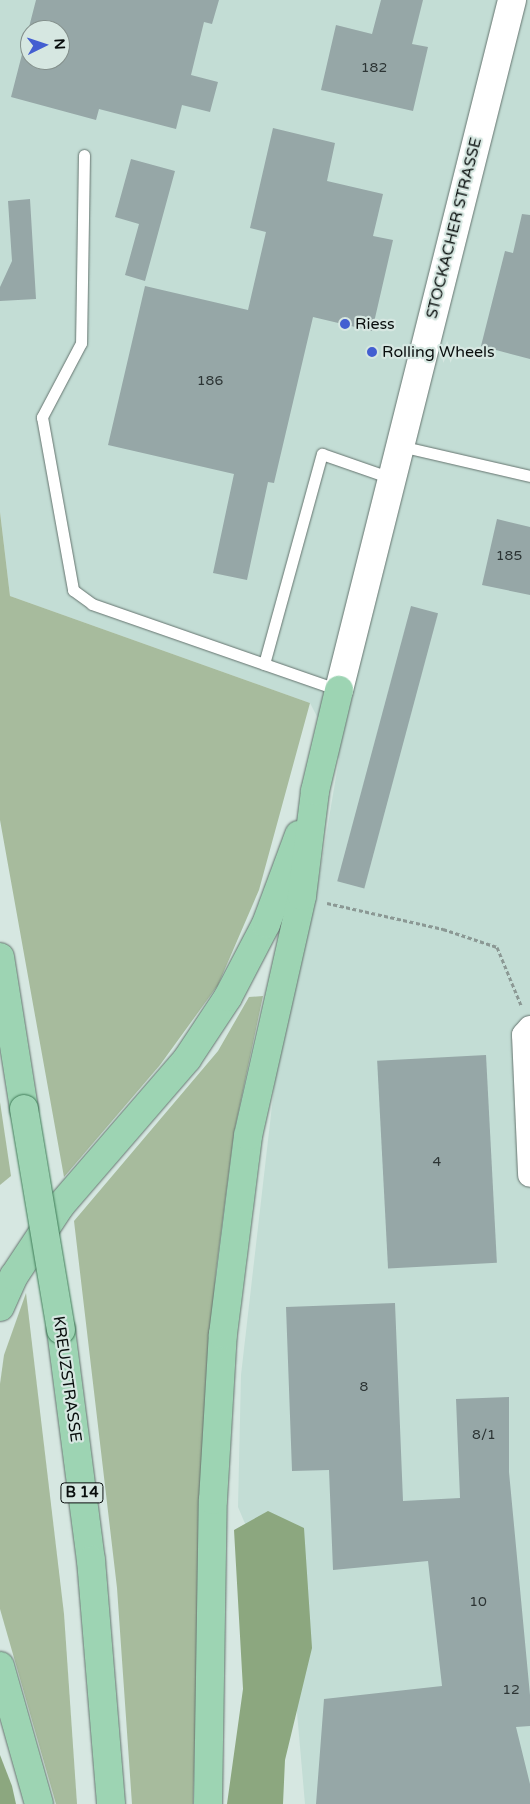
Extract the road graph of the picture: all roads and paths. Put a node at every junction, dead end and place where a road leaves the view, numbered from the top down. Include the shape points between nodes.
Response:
1 (512, 0) edge
2 (84, 155) dead end
3 (399, 446) junction
4 (530, 476) edge
5 (391, 478) junction
6 (264, 664) junction
7 (339, 690) junction
8 (315, 791) junction
9 (302, 896) junction
10 (0, 957) edge
11 (526, 1018) edge
12 (530, 1175) edge
13 (0, 1307) edge
14 (0, 1666) edge
15 (39, 1804) edge
16 (111, 1804) edge
17 (208, 1804) edge

1 - 3 street, STOCKACHER STRASSE
2 - 6 lane via 81,343 42,417 73,590 92,604
3 - 4 lane
3 - 5 street, STOCKACHER STRASSE
5 - 6 lane via 322,454
5 - 7 street, STOCKACHER STRASSE
6 - 7 lane
7 - 8 main road
8 - 9 main road
8 - 13 main road via 266,924 228,996 187,1059 61,1204 14,1276
9 - 11 path via 443,929 497,947
9 - 17 main road via 248,1136 223,1334 213,1500
10 - 16 main road, KREUZSTRASSE / B 14, bridge via 62,1330 91,1560
11 - 12 street
14 - 15 main road

